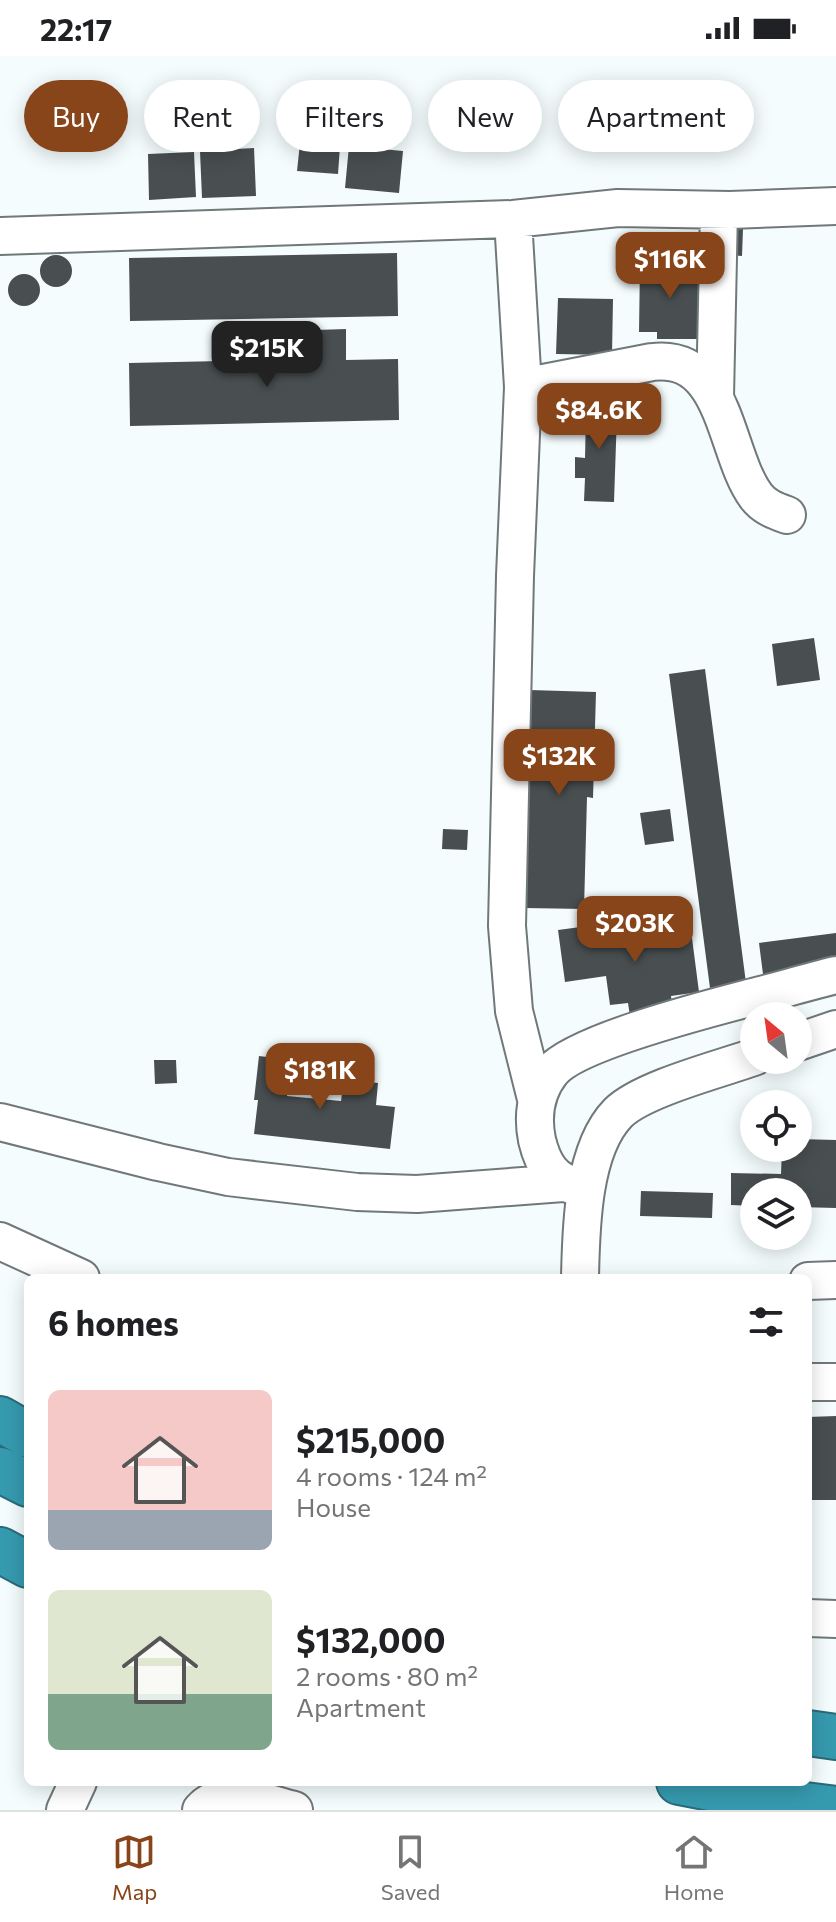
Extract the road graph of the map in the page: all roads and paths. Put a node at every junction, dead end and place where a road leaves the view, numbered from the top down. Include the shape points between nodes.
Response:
1 (836, 206) edge
2 (719, 210) junction
3 (513, 219) junction
4 (0, 236) edge
5 (523, 387) junction
6 (715, 397) junction
7 (787, 515) dead end
8 (836, 975) edge
9 (836, 1029) edge
10 (812, 1037) edge
11 (740, 1062) edge
12 (536, 1099) junction
13 (0, 1122) edge
14 (575, 1187) junction
15 (0, 1241) edge
16 (72, 1274) edge
17 (580, 1274) edge
18 (836, 1280) edge
19 (812, 1281) edge
20 (812, 1382) edge
21 (836, 1382) edge
22 (0, 1419) edge
23 (24, 1433) edge
24 (0, 1470) edge
25 (24, 1482) edge
26 (0, 1550) edge
27 (24, 1563) edge
28 (812, 1618) edge
29 (836, 1619) edge
30 (812, 1734) edge
31 (836, 1737) edge
32 (76, 1786) edge
33 (702, 1786) edge
34 (836, 1809) edge
35 (65, 1810) edge
36 (201, 1810) edge
37 (294, 1810) edge

1 - 2 street
2 - 3 street via 618,208
2 - 6 street
3 - 4 street
3 - 5 street
5 - 6 street via 668,360 703,380
5 - 12 street via 507,926 514,1011
6 - 7 street via 757,497
8 - 12 street via 678,1017 581,1052 553,1070
9 - 10 street
11 - 14 street via 646,1095 619,1112
12 - 14 street via 533,1119 549,1173
13 - 14 street via 228,1177 357,1192
14 - 17 street via 581,1214
15 - 16 street
18 - 19 street
20 - 21 street
22 - 23 highway
24 - 25 highway
26 - 27 highway
28 - 29 street
30 - 31 highway
32 - 35 street
33 - 34 highway
36 - 37 street via 220,1796

